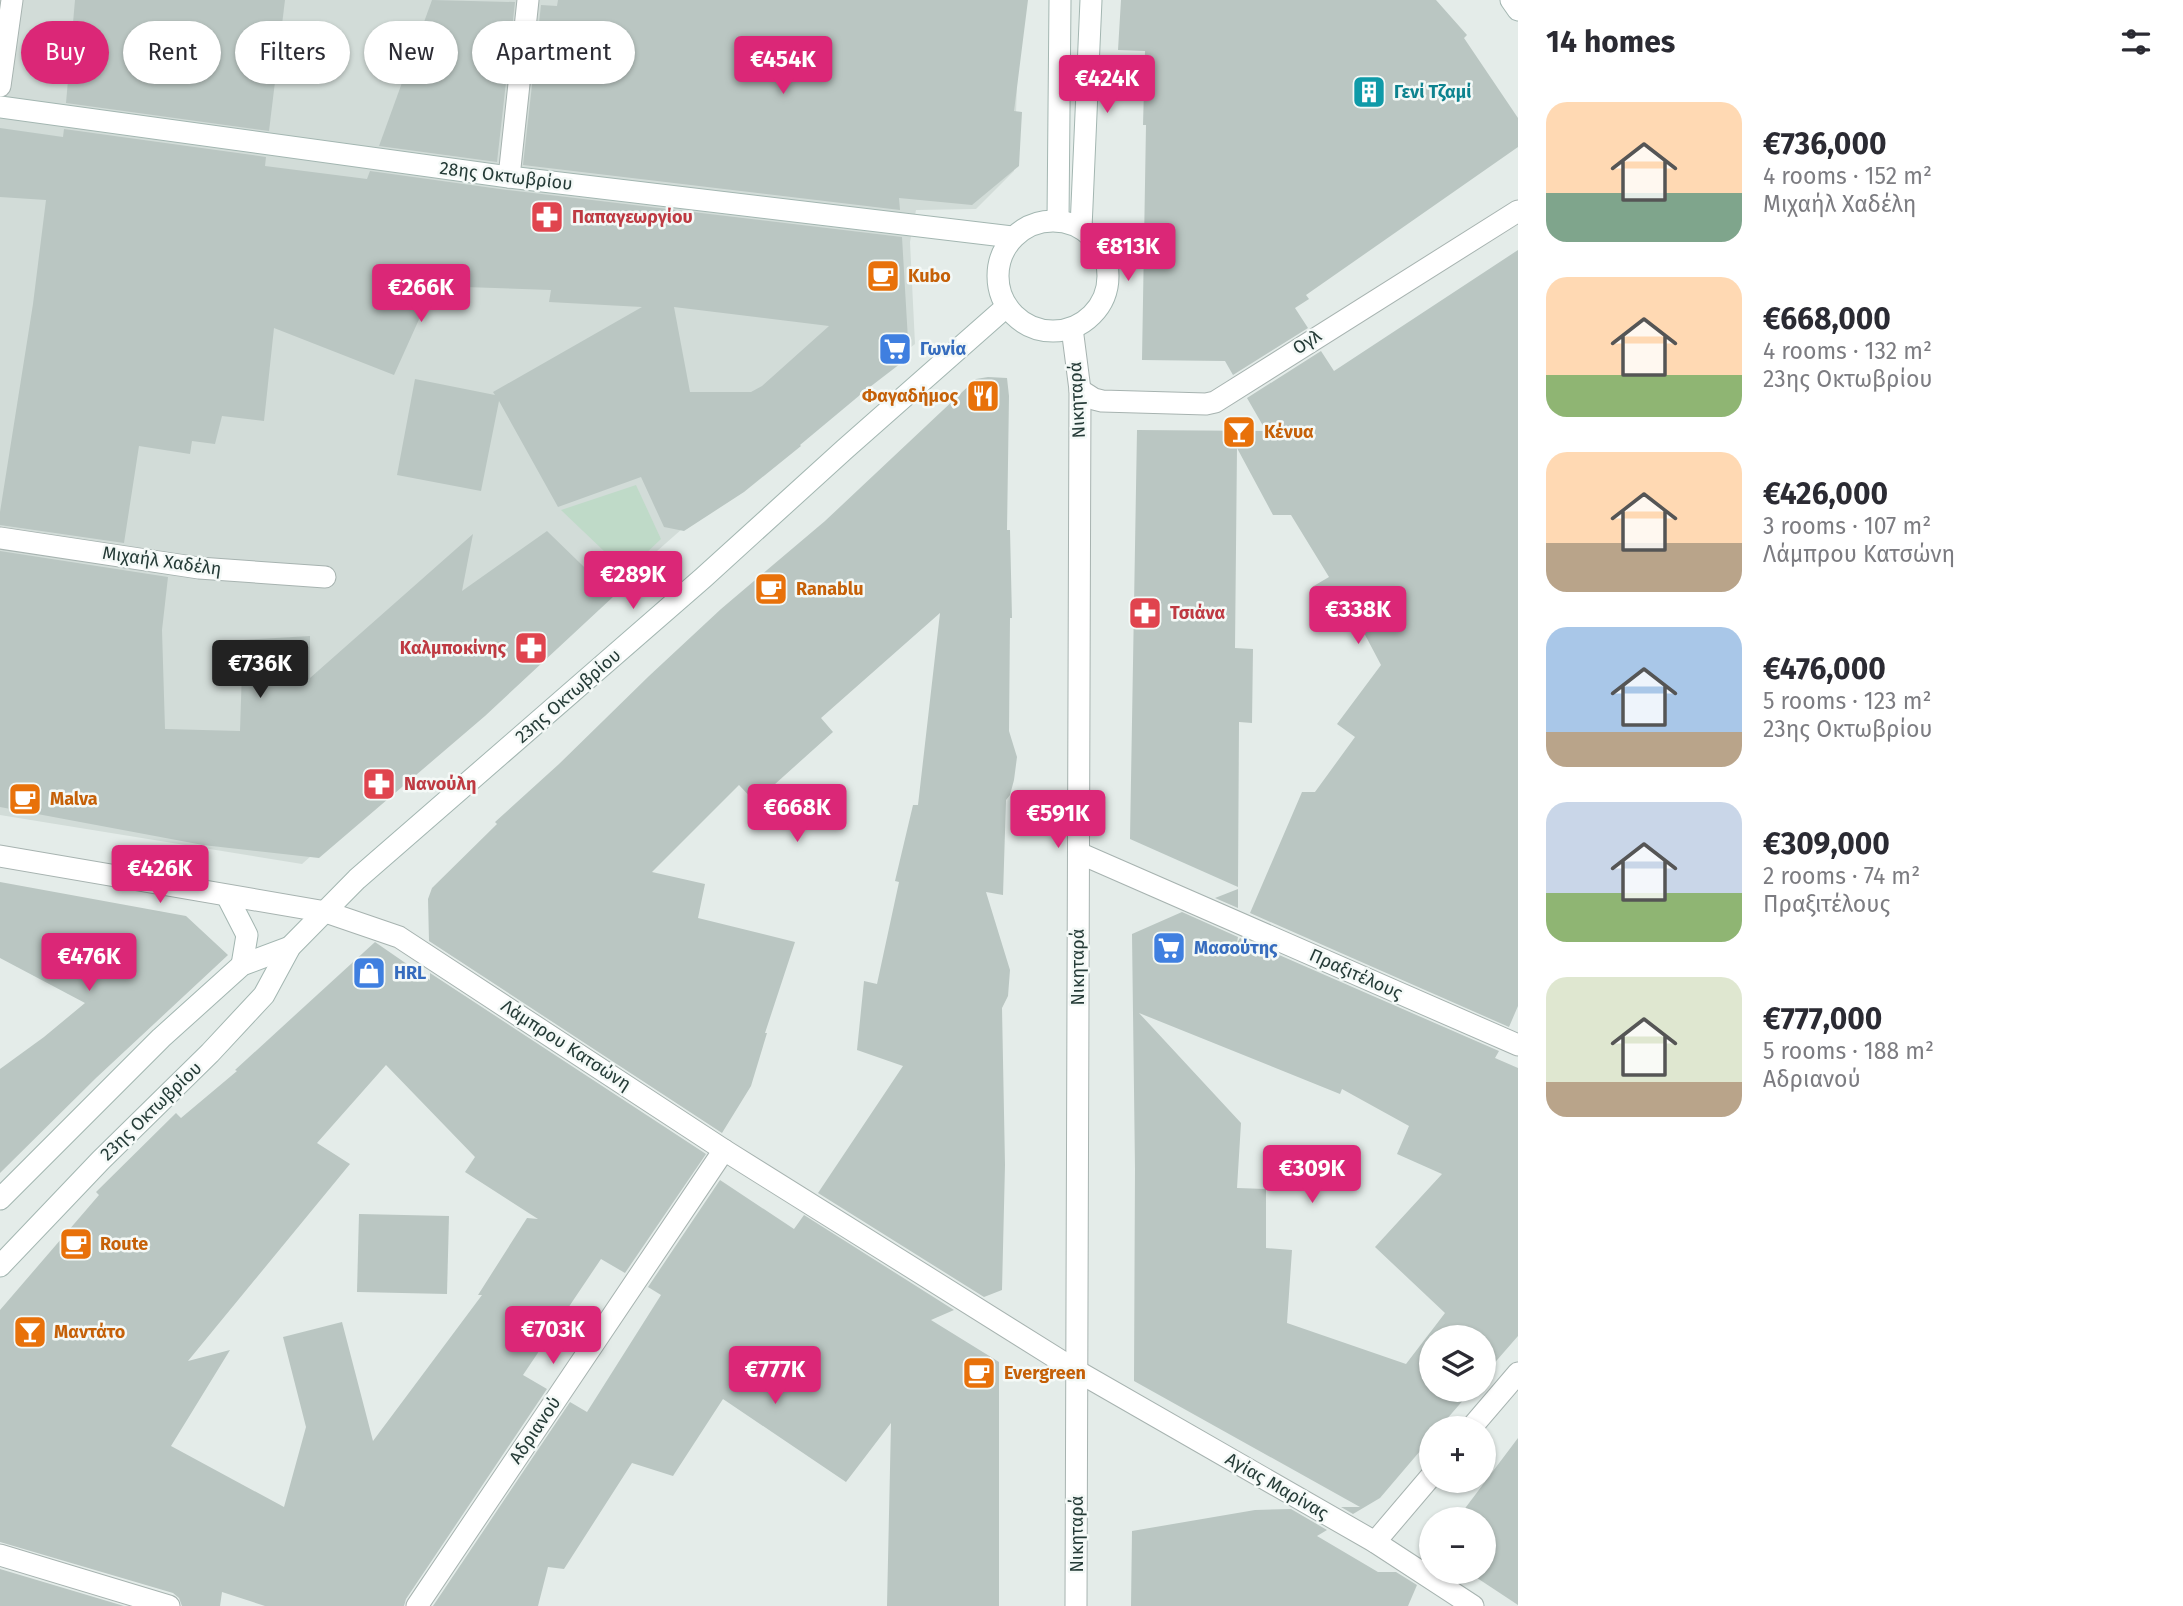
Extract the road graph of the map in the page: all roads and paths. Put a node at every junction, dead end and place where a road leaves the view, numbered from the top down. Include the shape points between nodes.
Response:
1 (12, 0) edge
2 (528, 0) edge
3 (1060, 0) edge
4 (1091, 0) edge
5 (1511, 0) edge
6 (1518, 10) edge
7 (0, 86) edge
8 (0, 107) edge
9 (509, 177) junction
10 (1518, 211) edge
11 (1058, 220) junction
12 (1082, 228) junction
13 (1012, 237) junction
14 (1006, 307) junction
15 (1072, 328) junction
16 (1080, 390) junction
17 (0, 537) edge
18 (325, 577) dead end
19 (1079, 853) junction
20 (0, 856) edge
21 (226, 896) junction
22 (326, 912) junction
23 (290, 947) junction
24 (242, 965) junction
25 (1518, 1045) edge
26 (724, 1150) junction
27 (0, 1199) edge
28 (0, 1266) edge
29 (1077, 1371) junction
30 (1518, 1373) edge
31 (1481, 1416) edge
32 (1419, 1490) edge
33 (1375, 1542) junction
34 (0, 1555) edge
35 (169, 1606) edge
36 (417, 1606) edge
37 (1076, 1606) edge
38 (1473, 1606) edge

1 - 7 street
2 - 9 street
3 - 11 street
4 - 12 street
5 - 6 street
8 - 9 street, 28ης Οκτωβρίου
9 - 13 street, 28ης Οκτωβρίου
10 - 16 street, Ογλ via 1215,402 1102,401
11 - 12 street
11 - 13 street via 1033,223
12 - 15 street via 1099,245 1108,268 1105,293 1093,314
13 - 14 street via 1000,259 998,283
14 - 15 street via 1024,324 1048,332
14 - 22 street, 23ης Οκτωβρίου
15 - 16 street, Νικηταρά
16 - 19 street, Νικηταρά
17 - 18 street, Μιχαήλ Χαδέλη via 199,568
19 - 25 street, Πραξιτέλους
19 - 29 street, Νικηταρά
20 - 21 street, Λάμπρου Κατσώνη
21 - 22 street, Λάμπρου Κατσώνη
21 - 24 street via 247,935
22 - 23 street, 23ης Οκτωβρίου
22 - 26 street, Λάμπρου Κατσώνη via 419,948
23 - 24 street, 23ης Οκτωβρίου
23 - 28 street, 23ης Οκτωβρίου via 264,995
24 - 27 street, 23ης Οκτωβρίου via 161,1038
26 - 29 street, Λάμπρου Κατσώνη
26 - 36 street, Αδριανού
29 - 33 street, Αγίας Μαρίνας
29 - 37 street, Νικηταρά
30 - 31 street
32 - 33 street
33 - 38 street, Αγίας Μαρίνας
34 - 35 street

